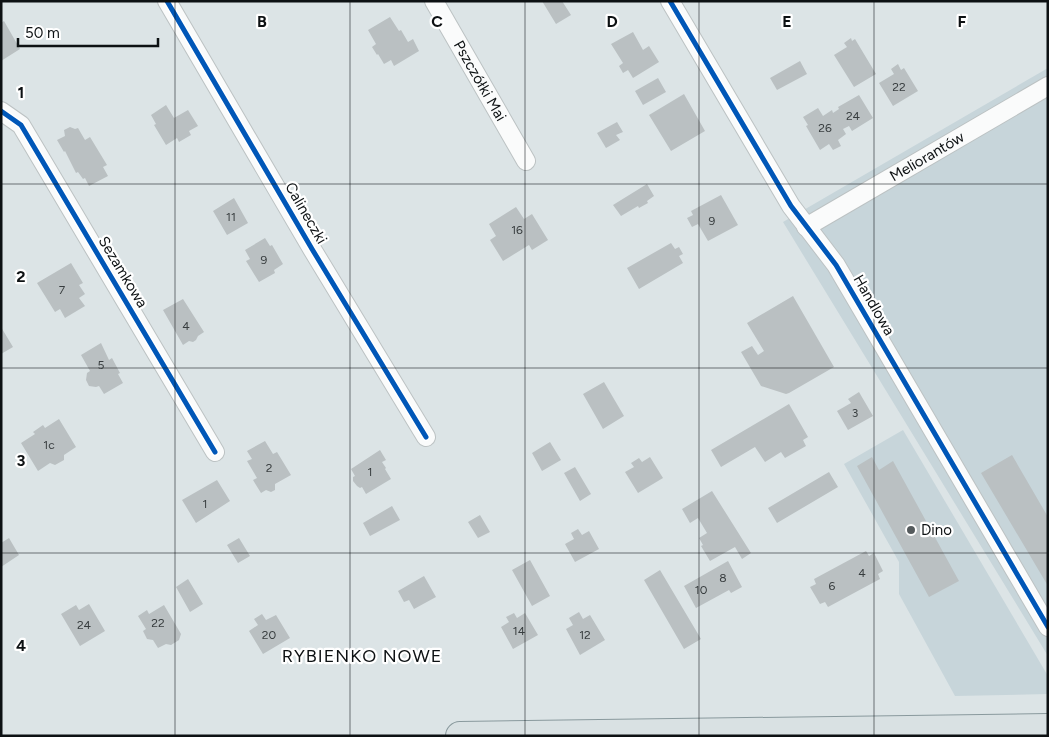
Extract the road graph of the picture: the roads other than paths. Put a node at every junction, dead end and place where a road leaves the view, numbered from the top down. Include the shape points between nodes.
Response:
1 (166, 1) edge
2 (434, 1) edge
3 (670, 1) edge
4 (1048, 86) edge
5 (1, 110) edge
6 (526, 161) dead end
7 (806, 227) junction
8 (426, 437) dead end
9 (215, 452) dead end
10 (1048, 627) edge
11 (1048, 728) edge
12 (782, 734) edge
13 (460, 736) edge

1 - 8 street, Calineczki
2 - 6 street, Pszczółki Mai
3 - 7 street, Handlowa
4 - 7 street, Meliorantów
5 - 9 street, Sezamkowa via 21,125
7 - 10 street, Handlowa via 836,265
11 - 12 main road
12 - 13 main road

